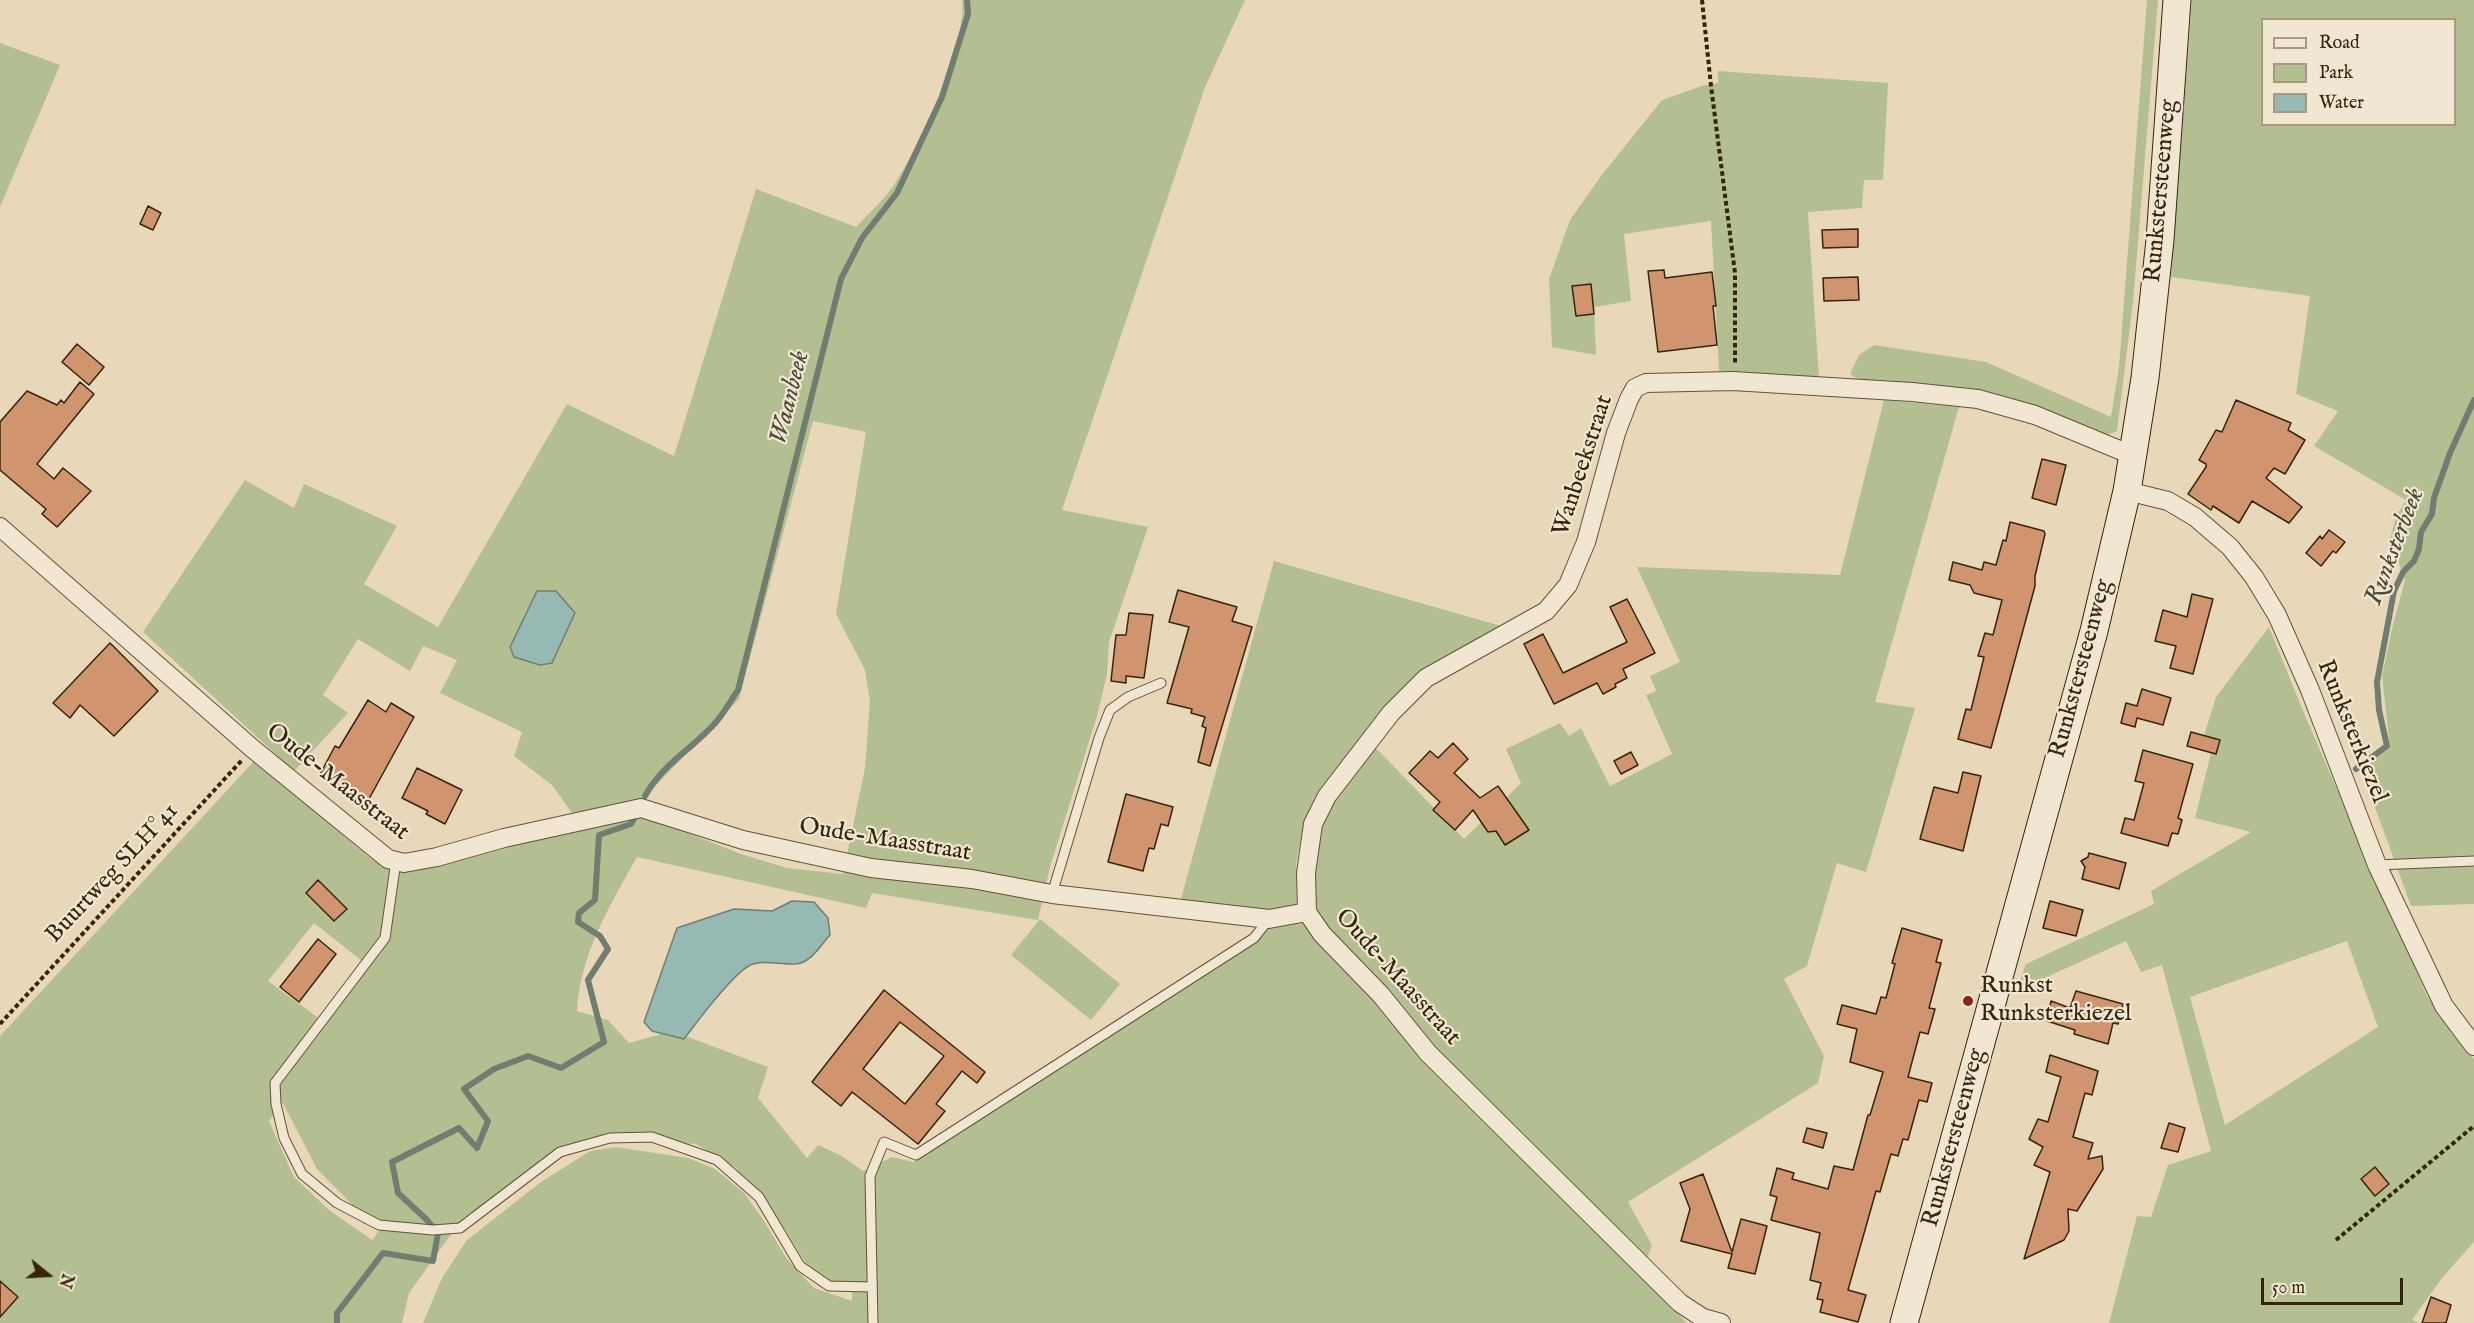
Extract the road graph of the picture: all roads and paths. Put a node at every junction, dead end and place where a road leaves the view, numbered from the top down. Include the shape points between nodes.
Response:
1 (1702, 0) edge
2 (2177, 0) edge
3 (1733, 381) junction
4 (2134, 456) junction
5 (2127, 491) junction
6 (0, 527) edge
7 (1161, 683) dead end
8 (253, 749) junction
9 (396, 861) junction
10 (2474, 861) edge
11 (2377, 865) junction
12 (1052, 894) junction
13 (1307, 912) junction
14 (1269, 919) junction
15 (0, 1024) edge
16 (2474, 1046) edge
17 (2474, 1126) edge
18 (2336, 1240) dead end
19 (872, 1287) junction
20 (873, 1323) edge
21 (1721, 1323) edge
22 (1904, 1323) edge

1 - 3 path via 1735,273
2 - 4 street, Runkstersteenweg via 2160,240
3 - 4 street, Wanbeekstraat via 1978,399 2035,415
3 - 13 street, Wanbeekstraat via 1646,383 1635,388 1616,433 1586,542 1568,585 1546,611 1426,678 1353,760 1313,824 1306,873
4 - 5 street, Runkstersteenweg
5 - 11 street, Runksterkiezel via 2168,501 2194,517 2230,547 2254,577 2277,615 2310,690
5 - 22 street, Runkstersteenweg via 2094,631
6 - 8 street, Oude-Maasstraat
7 - 12 lane via 1128,697 1110,710
8 - 9 street, Oude-Maasstraat via 342,824
8 - 15 path, Buurtweg SLH°41
9 - 12 street, Oude-Maasstraat via 436,857 641,808 743,840 871,868 972,879
9 - 19 lane via 385,938 275,1083 284,1138 302,1174 337,1203 379,1225 460,1228 560,1152 610,1138 652,1137 717,1160 726,1167 759,1197 800,1266 829,1286
10 - 11 lane
11 - 16 street, Runksterkiezel via 2444,1006
12 - 14 street, Oude-Maasstraat
13 - 14 street, Oude-Maasstraat
13 - 21 street, Oude-Maasstraat via 1428,1053 1680,1303 1703,1318
14 - 19 lane via 1254,938 916,1155 884,1142 870,1176
17 - 18 path
19 - 20 lane

